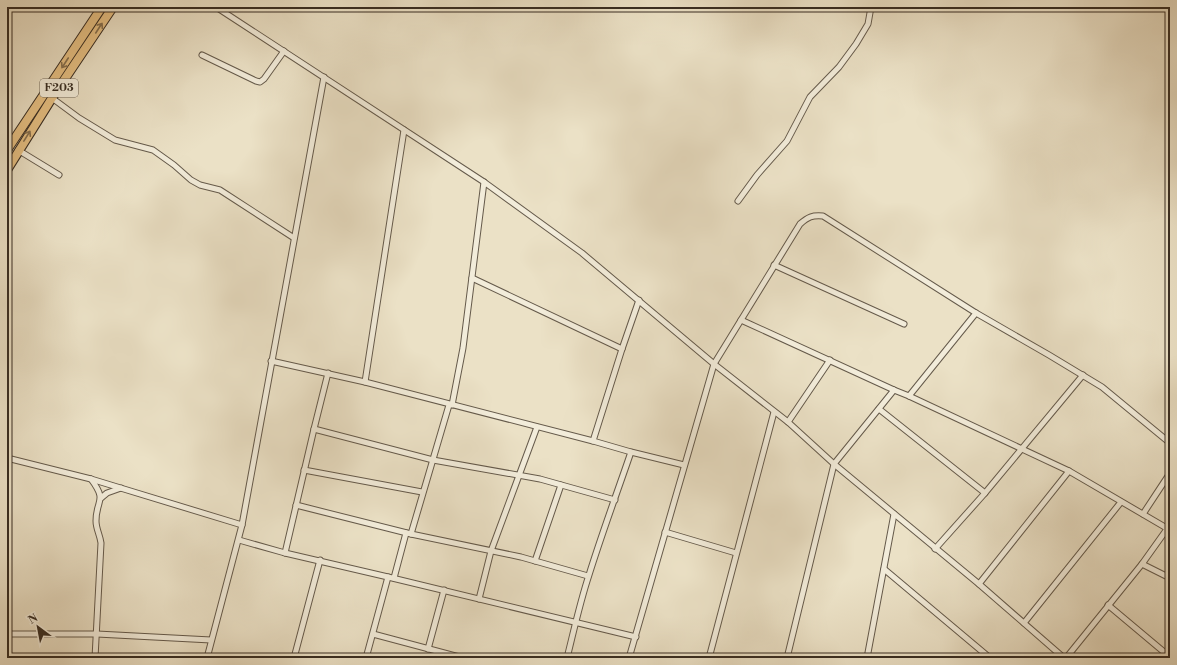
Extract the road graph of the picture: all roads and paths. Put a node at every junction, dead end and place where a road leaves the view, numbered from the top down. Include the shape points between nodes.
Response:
1 (102, 7) edge
2 (112, 7) edge
3 (216, 7) edge
4 (871, 7) edge
5 (284, 51) junction
6 (202, 55) dead end
7 (324, 77) junction
8 (52, 98) junction
9 (404, 130) junction
10 (7, 150) edge
11 (18, 150) junction
12 (7, 170) edge
13 (59, 175) dead end
14 (484, 182) junction
15 (738, 201) dead end
16 (294, 238) junction
17 (774, 265) junction
18 (472, 278) junction
19 (639, 300) junction
20 (976, 313) junction
21 (741, 320) junction
22 (904, 324) dead end
23 (622, 349) junction
24 (271, 360) junction
25 (830, 360) junction
26 (714, 364) junction
27 (328, 373) junction
28 (1083, 375) junction
29 (365, 382) junction
30 (894, 390) junction
31 (909, 396) junction
32 (450, 405) junction
33 (879, 409) junction
34 (774, 412) junction
35 (788, 422) junction
36 (537, 427) junction
37 (314, 429) junction
38 (594, 441) junction
39 (1170, 443) edge
40 (1021, 449) junction
41 (631, 452) junction
42 (7, 458) edge
43 (434, 460) junction
44 (834, 464) junction
45 (684, 465) junction
46 (304, 470) junction
47 (1069, 472) junction
48 (1170, 473) edge
49 (520, 476) junction
50 (91, 479) junction
51 (561, 485) junction
52 (121, 488) junction
53 (422, 492) junction
54 (985, 493) junction
55 (101, 498) junction
56 (615, 500) junction
57 (1121, 502) junction
58 (296, 505) junction
59 (894, 514) junction
60 (1143, 514) junction
61 (242, 525) junction
62 (1169, 530) edge
63 (665, 532) junction
64 (408, 533) junction
65 (239, 540) junction
66 (935, 549) junction
67 (491, 551) junction
68 (285, 553) junction
69 (736, 553) junction
70 (320, 560) junction
71 (535, 561) junction
72 (1142, 564) junction
73 (884, 569) junction
74 (588, 576) junction
75 (391, 577) junction
76 (1170, 578) edge
77 (979, 584) junction
78 (444, 590) junction
79 (480, 599) junction
80 (1108, 605) junction
81 (576, 622) junction
82 (1024, 623) junction
83 (7, 634) edge
84 (96, 634) junction
85 (373, 634) junction
86 (636, 637) junction
87 (212, 640) junction
88 (428, 649) junction
89 (868, 657) edge
90 (1170, 657) edge
91 (94, 658) edge
92 (207, 658) edge
93 (294, 658) edge
94 (366, 658) edge
95 (463, 658) edge
96 (567, 658) edge
97 (629, 658) edge
98 (709, 658) edge
99 (787, 658) edge
100 (990, 658) edge
101 (1065, 658) edge

1 -> 10 main road, F203
8 -> 2 main road, F203
3 - 5 street
4 - 15 street via 868,24 856,44 839,67 810,97 787,141
5 - 6 street via 260,82
5 - 7 street
7 - 9 street
7 - 16 street
11 -> 8 main road, F203
8 - 16 street via 115,140 154,150 191,180 220,190
9 - 14 street
9 - 29 street
11 - 12 main road, F203
11 - 13 street
14 - 18 street
14 - 19 street via 582,252
16 - 24 street
17 - 20 street via 807,217 823,216
17 - 21 street
17 - 22 street
18 - 23 street
18 - 32 street via 463,348
19 - 23 street
19 - 26 street
20 - 28 street
20 - 31 street
21 - 25 street
21 - 26 street
23 - 38 street
24 - 27 street
24 - 61 street
25 - 30 street
25 - 35 street
26 - 34 street
26 - 45 street
27 - 29 street
27 - 37 street
28 - 39 street via 1102,387
28 - 40 street
29 - 32 street
30 - 31 street
30 - 33 street
31 - 40 street
32 - 36 street
32 - 43 street
33 - 44 street
33 - 54 street
34 - 35 street
34 - 69 street
35 - 44 street
36 - 38 street
36 - 49 street
37 - 43 street
37 - 46 street
38 - 41 street
40 - 47 street
40 - 54 street
41 - 45 street
41 - 56 street
42 - 50 street
43 - 49 street
43 - 53 street
44 - 59 street
44 - 99 street
45 - 63 street
46 - 53 street
46 - 58 street
47 - 57 street
47 - 77 street
48 - 60 street
49 - 51 street
49 - 67 street
50 - 52 street
50 - 55 street
51 - 56 street
51 - 71 street
52 - 55 street
52 - 61 street
53 - 64 street
54 - 66 street
55 - 84 street via 96,518 101,543
56 - 74 street
57 - 60 street
57 - 82 street
58 - 64 street
58 - 68 street
59 - 66 street
59 - 73 street
60 - 62 street
61 - 65 street
62 - 72 street
63 - 69 street
63 - 86 street
64 - 67 street
64 - 75 street
65 - 68 street
65 - 87 street
66 - 77 street
67 - 71 street
67 - 79 street
68 - 70 street
69 - 98 street
70 - 75 street
70 - 93 street
71 - 74 street
72 - 76 street
72 - 80 street
73 - 89 street
73 - 100 street
74 - 81 street
75 - 78 street
75 - 85 street
77 - 82 street
78 - 79 street
78 - 88 street
79 - 81 street
80 - 90 street
80 - 101 street
81 - 86 street
81 - 96 street
82 - 101 street
83 - 84 street
84 - 87 street
84 - 91 street
85 - 88 street
85 - 94 street
86 - 97 street
87 - 92 street
88 - 95 street

